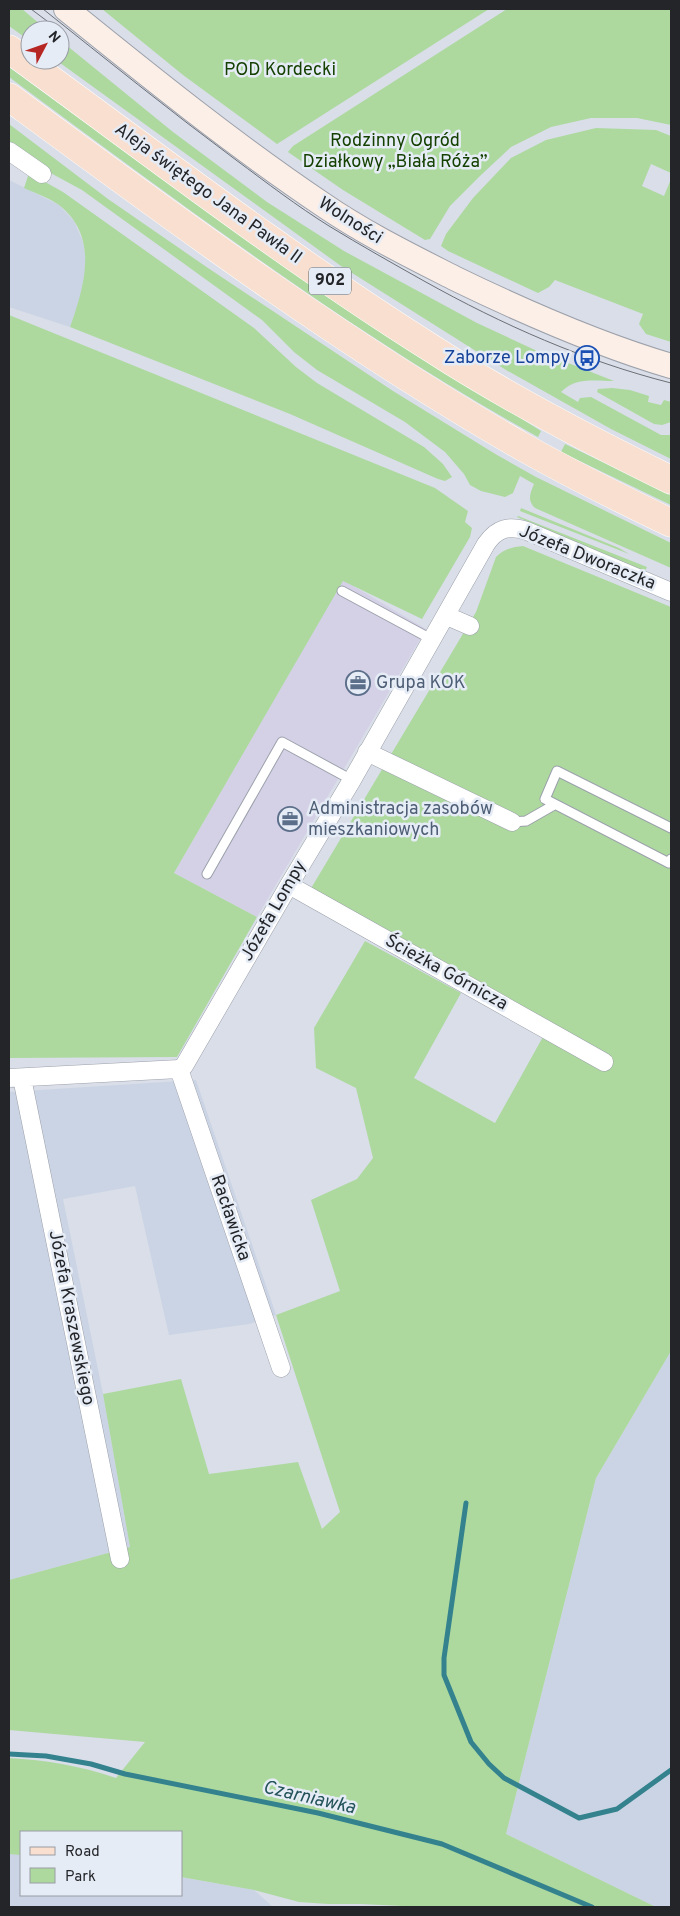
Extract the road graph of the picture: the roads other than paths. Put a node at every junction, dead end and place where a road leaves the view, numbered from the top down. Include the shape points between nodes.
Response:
1 (66, 9) edge
2 (9, 49) edge
3 (9, 97) edge
4 (9, 151) edge
5 (42, 174) dead end
6 (671, 366) edge
7 (671, 480) edge
8 (671, 523) edge
9 (502, 529) joint
10 (342, 591) dead end
11 (671, 592) edge
12 (447, 616) junction
13 (470, 626) dead end
14 (433, 640) junction
15 (367, 752) junction
16 (352, 780) junction
17 (554, 805) junction
18 (512, 822) joint
19 (671, 828) edge
20 (671, 859) edge
21 (207, 874) dead end
22 (289, 884) junction
23 (604, 1062) dead end
24 (179, 1069) junction
25 (16, 1078) edge
26 (281, 1368) dead end
27 (120, 1559) dead end

1 - 6 street, Wolności via 224,134 323,205 385,244 523,311
2 - 7 main road, Aleja świętego Jana Pawła II / 902 via 261,234 423,344 531,408
3 - 8 main road, 902 via 264,282 343,335 523,447
4 - 5 street
9 - 11 street, Józefa Dworaczka via 527,531
9 - 12 street, Józefa Lompy via 486,544
10 - 14 lane
12 - 13 street
12 - 14 street, Józefa Lompy
14 - 15 street, Józefa Lompy
15 - 16 street, Józefa Lompy
15 - 18 street
16 - 21 lane via 282,742
16 - 22 street, Józefa Lompy
17 - 18 lane via 526,821
17 - 19 lane via 546,799 557,771
17 - 20 lane via 669,863
22 - 23 street, Ścieżka Górnicza
22 - 24 street, Józefa Lompy via 188,1061
24 - 25 street
24 - 26 street, Racławicka
25 - 27 street, Józefa Kraszewskiego

